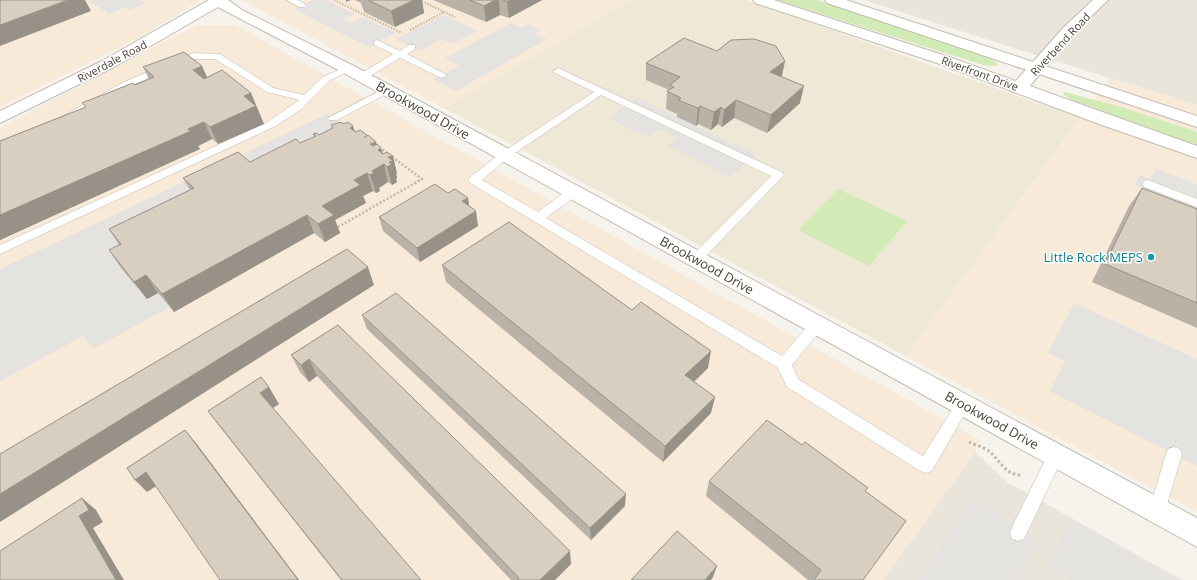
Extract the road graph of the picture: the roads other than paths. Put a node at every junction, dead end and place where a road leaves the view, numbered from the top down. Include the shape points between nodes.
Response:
1 (291, 0) edge
2 (760, 0) edge
3 (832, 0) edge
4 (1101, 0) edge
5 (218, 1) edge
6 (302, 5) dead end
7 (379, 44) road end
8 (412, 47) dead end
9 (400, 54) junction
10 (1036, 68) junction
11 (558, 70) dead end
12 (355, 73) junction
13 (442, 75) dead end
14 (1019, 88) junction
15 (387, 90) junction
16 (601, 91) junction
17 (306, 99) junction
18 (0, 118) edge
19 (333, 118) dead end
20 (62, 119) edge
21 (1197, 122) edge
22 (1197, 152) edge
23 (504, 154) junction
24 (1148, 184) dead end
25 (573, 192) junction
26 (1197, 203) edge
27 (538, 218) junction
28 (0, 250) edge
29 (696, 259) junction
30 (818, 325) junction
31 (784, 364) junction
32 (963, 404) junction
33 (1174, 454) dead end
34 (1056, 455) junction
35 (1157, 511) junction
36 (1018, 533) dead end
37 (1197, 533) edge

1 - 6 lane
2 - 14 street, Riverfront Drive via 946,61
3 - 10 street, Riverfront Drive
4 - 10 street, Riverbend Road via 1069,30
5 - 12 street, Brookwood Drive
5 - 18 street, Riverdale Road via 108,64
7 - 9 lane
8 - 9 lane
9 - 12 lane
9 - 13 lane
10 - 14 street, Riverbend Road
10 - 21 street, Riverfront Drive
11 - 16 lane
12 - 15 street, Brookwood Drive
12 - 17 lane via 326,79
14 - 22 street, Riverfront Drive
15 - 19 lane
15 - 23 street, Brookwood Drive
16 - 23 lane
16 - 29 lane via 778,175
17 - 20 lane via 270,90 217,56 193,56 128,84
17 - 28 lane via 270,125
23 - 25 street, Brookwood Drive
23 - 27 lane via 474,180
24 - 26 lane
25 - 27 lane
25 - 29 street, Brookwood Drive
27 - 31 lane
29 - 30 street, Brookwood Drive
30 - 31 lane
30 - 32 street, Brookwood Drive
31 - 32 lane via 792,383 926,466
32 - 34 street, Brookwood Drive
33 - 35 lane
34 - 35 street, Brookwood Drive
34 - 36 lane
35 - 37 street, Brookwood Drive

